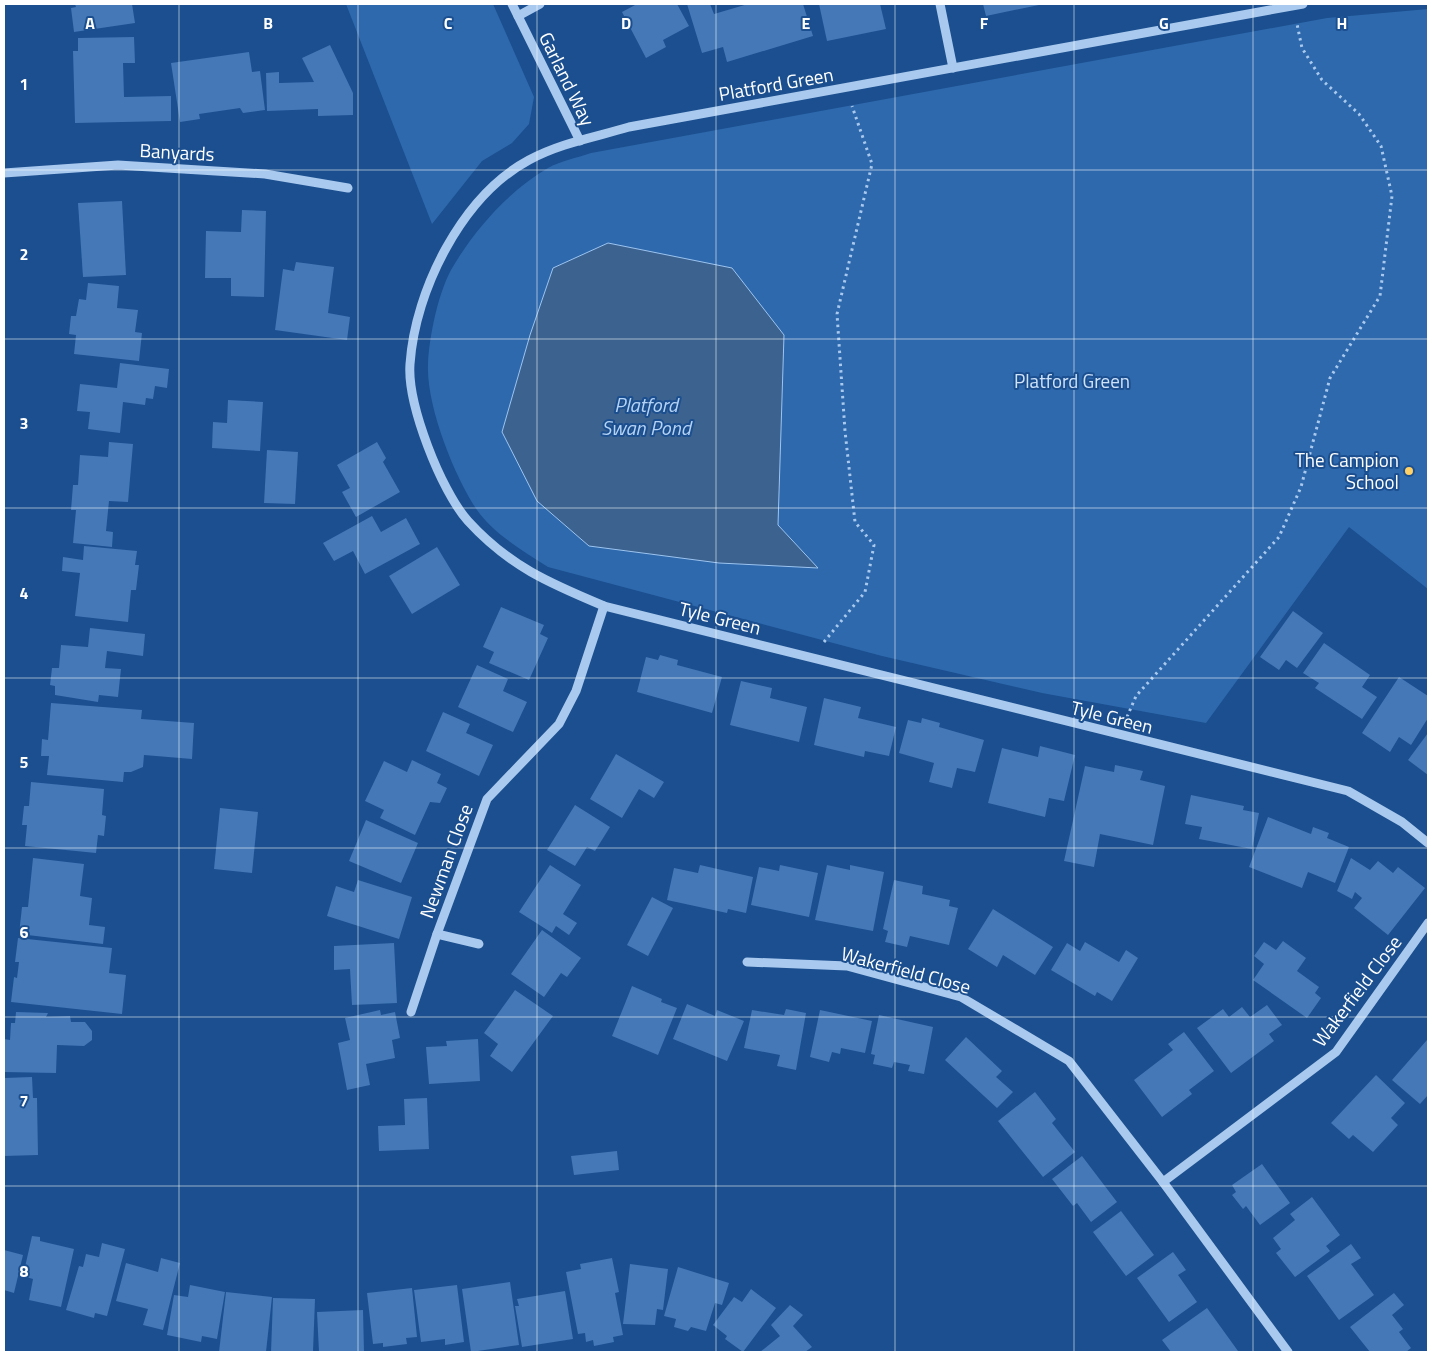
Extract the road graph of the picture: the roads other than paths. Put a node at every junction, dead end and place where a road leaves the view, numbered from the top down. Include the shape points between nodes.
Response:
1 (512, 4) edge
2 (540, 4) edge
3 (940, 4) edge
4 (1303, 4) edge
5 (518, 16) junction
6 (954, 68) junction
7 (580, 141) junction
8 (4, 173) edge
9 (348, 188) dead end
10 (604, 606) junction
11 (1428, 843) edge
12 (1428, 923) edge
13 (437, 934) junction
14 (480, 944) dead end
15 (747, 962) dead end
16 (411, 1012) dead end
17 (1163, 1182) junction
18 (1288, 1352) edge

1 - 5 street, Garland Way
2 - 5 street
3 - 6 street
4 - 6 street, Platford Green
5 - 7 street, Garland Way
6 - 7 street, Platford Green via 629,127
7 - 10 street, Tyle Green via 557,146 528,160 495,186 464,219 439,258 419,314 410,365 416,406 426,441 442,482 466,520 503,555 542,579
8 - 9 street, Banyards via 118,165 265,174
10 - 11 street, Tyle Green via 1348,791 1402,822
10 - 13 street, Newman Close via 576,692 559,724 487,800
12 - 17 street, Wakerfield Close via 1336,1052
13 - 14 street
13 - 16 street, Newman Close
15 - 17 street, Wakerfield Close via 847,966 961,998 1069,1061
17 - 18 street, Wakerfield Close

